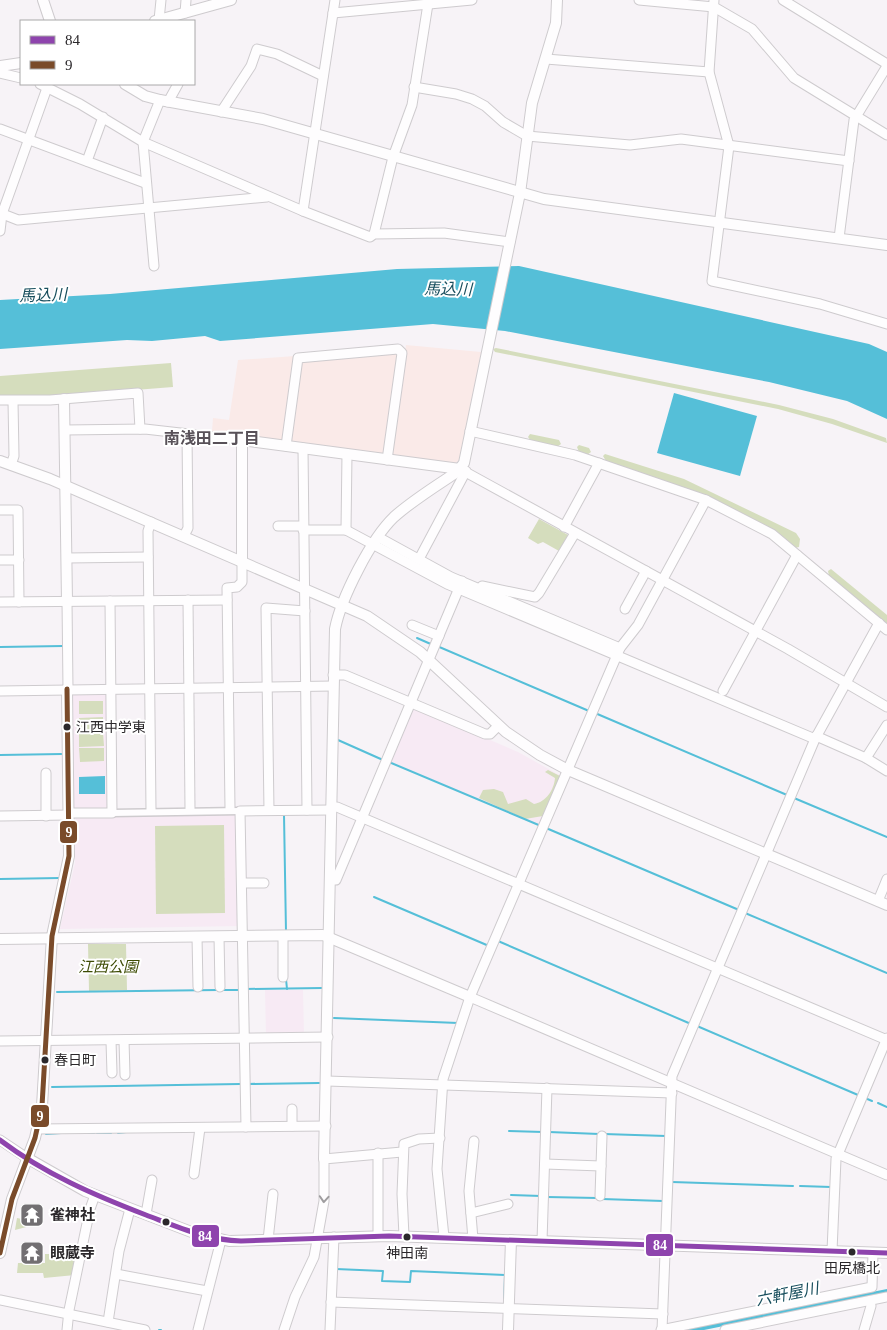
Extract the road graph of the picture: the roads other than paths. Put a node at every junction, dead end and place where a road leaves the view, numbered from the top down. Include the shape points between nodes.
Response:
1 (43, 0) edge
2 (161, 0) edge
3 (186, 0) edge
4 (231, 0) edge
5 (335, 0) edge
6 (472, 0) edge
7 (556, 0) edge
8 (639, 0) edge
9 (783, 0) edge
10 (714, 3) edge
11 (428, 4) junction
12 (333, 13) junction
13 (188, 15) edge
14 (50, 20) edge
15 (157, 20) edge
16 (162, 20) edge
17 (546, 59) junction
18 (20, 63) edge
19 (887, 65) edge
20 (0, 66) edge
21 (709, 72) junction
22 (0, 73) edge
23 (323, 76) junction
24 (20, 78) edge
25 (127, 85) edge
26 (177, 85) edge
27 (43, 86) edge
28 (414, 86) junction
29 (164, 101) junction
30 (221, 112) junction
31 (857, 116) junction
32 (103, 118) junction
33 (0, 129) edge
34 (887, 134) edge
35 (315, 135) junction
36 (527, 136) junction
37 (29, 139) junction
38 (143, 142) junction
39 (729, 146) junction
40 (393, 157) junction
41 (87, 161) junction
42 (849, 161) junction
43 (145, 182) junction
44 (520, 193) junction
45 (269, 197) junction
46 (148, 209) junction
47 (303, 211) junction
48 (1, 214) edge
49 (720, 223) junction
50 (0, 231) edge
51 (374, 234) junction
52 (839, 238) junction
53 (510, 242) junction
54 (887, 245) edge
55 (154, 266) dead end
56 (887, 324) edge
57 (64, 399) junction
58 (0, 400) edge
59 (13, 401) junction
60 (140, 429) junction
61 (65, 430) junction
62 (470, 432) junction
63 (187, 434) junction
64 (242, 440) junction
65 (286, 446) junction
66 (303, 448) junction
67 (347, 454) junction
68 (387, 460) junction
69 (0, 461) edge
70 (600, 463) junction
71 (11, 465) junction
72 (463, 470) junction
73 (66, 486) junction
74 (706, 500) junction
75 (0, 510) edge
76 (151, 522) junction
77 (278, 526) dead end
78 (564, 527) junction
79 (303, 528) junction
80 (346, 530) junction
81 (575, 533) junction
82 (184, 536) junction
83 (376, 541) junction
84 (797, 555) junction
85 (148, 557) junction
86 (67, 558) junction
87 (418, 559) junction
88 (0, 560) edge
89 (19, 560) junction
90 (242, 561) junction
91 (646, 571) junction
92 (662, 580) junction
93 (460, 585) junction
94 (304, 588) junction
95 (477, 588) junction
96 (188, 600) junction
97 (227, 600) junction
98 (67, 601) junction
99 (110, 601) junction
100 (148, 601) junction
101 (0, 602) edge
102 (19, 602) junction
103 (342, 604) junction
104 (625, 609) dead end
105 (305, 611) junction
106 (879, 623) junction
107 (412, 625) dead end
108 (887, 630) edge
109 (755, 631) junction
110 (439, 636) junction
111 (618, 652) junction
112 (428, 661) junction
113 (333, 675) junction
114 (845, 684) junction
115 (306, 686) junction
116 (333, 686) junction
117 (228, 687) junction
118 (267, 687) junction
119 (150, 688) junction
120 (189, 688) junction
121 (111, 689) junction
122 (68, 690) junction
123 (0, 691) edge
124 (723, 691) dead end
125 (410, 703) junction
126 (887, 708) edge
127 (887, 725) edge
128 (498, 726) junction
129 (816, 738) junction
130 (866, 758) junction
131 (568, 770) junction
132 (887, 771) edge
133 (46, 772) dead end
134 (331, 808) junction
135 (190, 810) junction
136 (230, 810) junction
137 (269, 810) junction
138 (307, 810) junction
139 (151, 811) junction
140 (240, 811) junction
141 (112, 812) junction
142 (69, 814) junction
143 (0, 816) edge
144 (46, 816) junction
145 (362, 818) junction
146 (766, 854) junction
147 (887, 879) edge
148 (330, 880) junction
149 (242, 883) junction
150 (264, 883) dead end
151 (519, 884) junction
152 (882, 903) edge
153 (219, 936) junction
154 (243, 936) junction
155 (283, 936) junction
156 (197, 937) junction
157 (329, 938) junction
158 (52, 939) junction
159 (0, 940) edge
160 (718, 968) junction
161 (283, 977) dead end
162 (198, 987) dead end
163 (220, 987) dead end
164 (470, 997) junction
165 (328, 1038) junction
166 (245, 1039) junction
167 (887, 1039) edge
168 (124, 1040) junction
169 (111, 1041) junction
170 (0, 1042) edge
171 (46, 1042) junction
172 (112, 1073) dead end
173 (125, 1075) dead end
174 (327, 1080) junction
175 (443, 1085) junction
176 (547, 1088) junction
177 (672, 1088) junction
178 (292, 1109) dead end
179 (292, 1126) junction
180 (326, 1126) junction
181 (246, 1127) junction
182 (200, 1128) junction
183 (38, 1129) junction
184 (602, 1136) dead end
185 (440, 1138) junction
186 (0, 1140) edge
187 (474, 1141) dead end
188 (378, 1152) junction
189 (402, 1152) junction
190 (838, 1154) junction
191 (27, 1158) junction
192 (324, 1159) junction
193 (545, 1164) junction
194 (601, 1166) junction
195 (194, 1174) dead end
196 (887, 1175) edge
197 (152, 1180) dead end
198 (273, 1194) dead end
199 (95, 1195) junction
200 (600, 1196) dead end
201 (508, 1204) dead end
202 (130, 1208) junction
203 (471, 1213) junction
204 (146, 1214) junction
205 (2, 1232) edge
206 (378, 1236) junction
207 (404, 1236) junction
208 (334, 1237) junction
209 (444, 1237) junction
210 (318, 1238) junction
211 (473, 1238) junction
212 (221, 1240) junction
213 (268, 1240) junction
214 (511, 1240) junction
215 (542, 1241) junction
216 (665, 1245) junction
217 (832, 1251) junction
218 (873, 1253) junction
219 (887, 1253) edge
220 (0, 1254) edge
221 (116, 1274) junction
222 (207, 1291) junction
223 (887, 1297) edge
224 (0, 1300) edge
225 (870, 1301) junction
226 (331, 1302) junction
227 (509, 1309) junction
228 (68, 1314) junction
229 (663, 1314) junction
230 (108, 1322) junction
231 (67, 1330) edge
232 (145, 1330) edge
233 (198, 1330) edge
234 (284, 1330) edge
235 (330, 1330) edge
236 (508, 1330) edge
237 (662, 1330) edge
238 (725, 1330) edge
239 (864, 1330) edge

1 - 14 street
2 - 15 street
3 - 13 street
4 - 13 street
5 - 12 street
6 - 11 street
7 - 17 street via 556,22
8 - 10 street
9 - 19 street
10 - 21 street
10 - 31 street via 752,29 794,78
11 - 12 street
11 - 28 street
12 - 23 street
13 - 16 street
17 - 21 street
17 - 36 street via 532,103
18 - 20 street
19 - 31 street
21 - 39 street
22 - 24 street
23 - 30 street via 277,54 258,49 251,66
23 - 35 street
25 - 29 street via 145,96
26 - 29 street
27 - 32 street
27 - 37 street
28 - 36 street via 472,99
28 - 40 street via 412,105
29 - 30 street
29 - 38 street
30 - 35 street via 263,119
31 - 34 street
31 - 42 street
32 - 38 street
32 - 41 street
33 - 37 street
35 - 40 street
35 - 47 street
36 - 39 street via 630,145 681,139
36 - 44 street
37 - 41 street
37 - 48 street
38 - 43 street
38 - 45 street
39 - 42 street
39 - 49 street
40 - 44 street
40 - 51 street
41 - 43 street
42 - 52 street
43 - 46 street
44 - 49 street
44 - 53 street
45 - 46 street
45 - 47 street
46 - 48 street via 18,220
46 - 55 street
47 - 51 street via 370,237
48 - 50 street
49 - 52 street
49 - 56 street via 712,281 820,304
51 - 53 street via 444,233
52 - 54 street
53 - 62 street
57 - 59 street
57 - 60 street via 138,393
57 - 61 street
58 - 59 street
59 - 71 street via 14,456
60 - 61 street
60 - 63 street
61 - 73 street
62 - 70 street via 575,454
62 - 72 street
63 - 64 street
63 - 82 street via 188,528
64 - 65 street
64 - 90 street
65 - 66 street
65 - 68 street via 298,358 398,349 402,352
66 - 67 street
66 - 79 street
67 - 68 street
67 - 80 street
68 - 72 street
69 - 71 street
70 - 74 street
70 - 78 street
71 - 73 street
72 - 78 street
72 - 83 street via 399,513
72 - 87 street
73 - 76 street
73 - 86 street
74 - 84 street via 772,534
74 - 92 street
75 - 89 street via 18,510
76 - 82 street
76 - 85 street
77 - 79 street
78 - 81 street
79 - 80 street
79 - 94 street
80 - 83 street
81 - 91 street
81 - 95 street via 535,597 478,585
82 - 90 street
83 - 87 street
83 - 93 street
83 - 103 street
84 - 106 street
84 - 109 street
85 - 86 street
85 - 100 street
86 - 98 street
87 - 93 street
88 - 89 street
89 - 102 street
90 - 94 street
90 - 97 street via 242,582 238,587 227,588
91 - 92 street
91 - 104 street
92 - 109 street
92 - 111 street via 638,625
93 - 95 street
93 - 110 street
93 - 111 street
94 - 103 street
94 - 105 street
95 - 111 street
96 - 97 street
96 - 100 street
96 - 120 street
97 - 117 street
98 - 99 street
98 - 102 street
98 - 122 street
99 - 100 street
99 - 121 street
100 - 119 street
101 - 102 street
103 - 112 street via 385,627
103 - 113 street via 335,629
105 - 115 street
105 - 118 street via 266,608
106 - 108 street
106 - 114 street
107 - 110 street
109 - 114 street
109 - 124 street
110 - 112 street
111 - 129 street
111 - 131 street
112 - 125 street
112 - 128 street
113 - 116 street
113 - 125 street via 345,675
114 - 126 street
114 - 129 street
115 - 116 street
115 - 118 street
115 - 138 street
116 - 134 street
117 - 118 street
117 - 120 street
117 - 136 street
118 - 137 street
119 - 120 street
119 - 121 street
119 - 139 street
120 - 135 street
121 - 122 street
121 - 141 street
122 - 123 street
122 - 142 street
125 - 128 street via 485,734 490,734
125 - 145 street
127 - 130 street
128 - 131 street via 536,753
129 - 130 street
129 - 146 street
130 - 132 street
131 - 146 street
131 - 151 street
133 - 144 street
134 - 138 street
134 - 145 street via 337,807
134 - 148 street
135 - 136 street
135 - 139 street
136 - 140 street
137 - 138 street
137 - 140 street
139 - 141 street
140 - 149 street
141 - 142 street
142 - 144 street
142 - 158 street via 68,868
143 - 144 street
145 - 148 street via 336,880
145 - 151 street
146 - 152 street
146 - 160 street
147 - 152 street
148 - 157 street
149 - 150 street
149 - 154 street
151 - 160 street
151 - 164 street
153 - 154 street
153 - 156 street
153 - 163 street
154 - 155 street
154 - 166 street
155 - 157 street via 324,935
155 - 161 street
156 - 158 street
156 - 162 street
157 - 164 street
157 - 165 street
158 - 159 street
158 - 171 street
160 - 167 street
160 - 177 street via 672,1076
164 - 175 street
164 - 177 street
165 - 166 street
165 - 174 street
166 - 168 street
166 - 181 street
167 - 190 street
168 - 169 street
168 - 173 street
169 - 171 street
169 - 172 street
170 - 171 street
171 - 183 street
174 - 175 street
174 - 180 street
175 - 176 street
175 - 185 street
176 - 177 street
176 - 193 street
177 - 190 street
177 - 216 street
178 - 179 street
179 - 180 street
179 - 181 street
180 - 192 street
181 - 182 street
182 - 183 street
182 - 195 street
183 - 191 street
184 - 194 street
185 - 189 street via 408,1142
185 - 209 street via 437,1176
186 - 191 street
187 - 203 street via 469,1185
188 - 189 street
188 - 192 street
188 - 206 street
189 - 207 street
190 - 196 street
190 - 217 street
191 - 199 street
191 - 205 street
192 -> 210 street via 324,1201
193 - 194 street
193 - 215 street
194 - 200 street
197 - 204 street
198 - 213 street
199 - 202 street
199 - 228 street
201 - 203 street
202 - 204 street
202 - 221 street
203 - 211 street
204 - 212 street
205 - 220 street
206 - 207 street
206 - 208 street
207 - 209 street
208 - 210 street
208 - 226 street
209 - 211 street
210 - 213 street
210 - 234 street via 310,1268 295,1297
211 - 214 street
212 - 213 street
212 - 222 street
214 - 215 street
214 - 227 street
215 - 216 street
216 - 217 street
216 - 229 street
217 - 218 street
218 - 219 street
218 - 237 street via 872,1287
221 - 222 street
221 - 230 street
222 - 233 street
223 - 225 street
224 - 228 street
225 - 238 street
225 - 239 street
226 - 227 street
226 - 235 street
227 - 229 street
227 - 236 street
228 - 230 street
228 - 231 street
229 - 237 street
230 - 232 street

